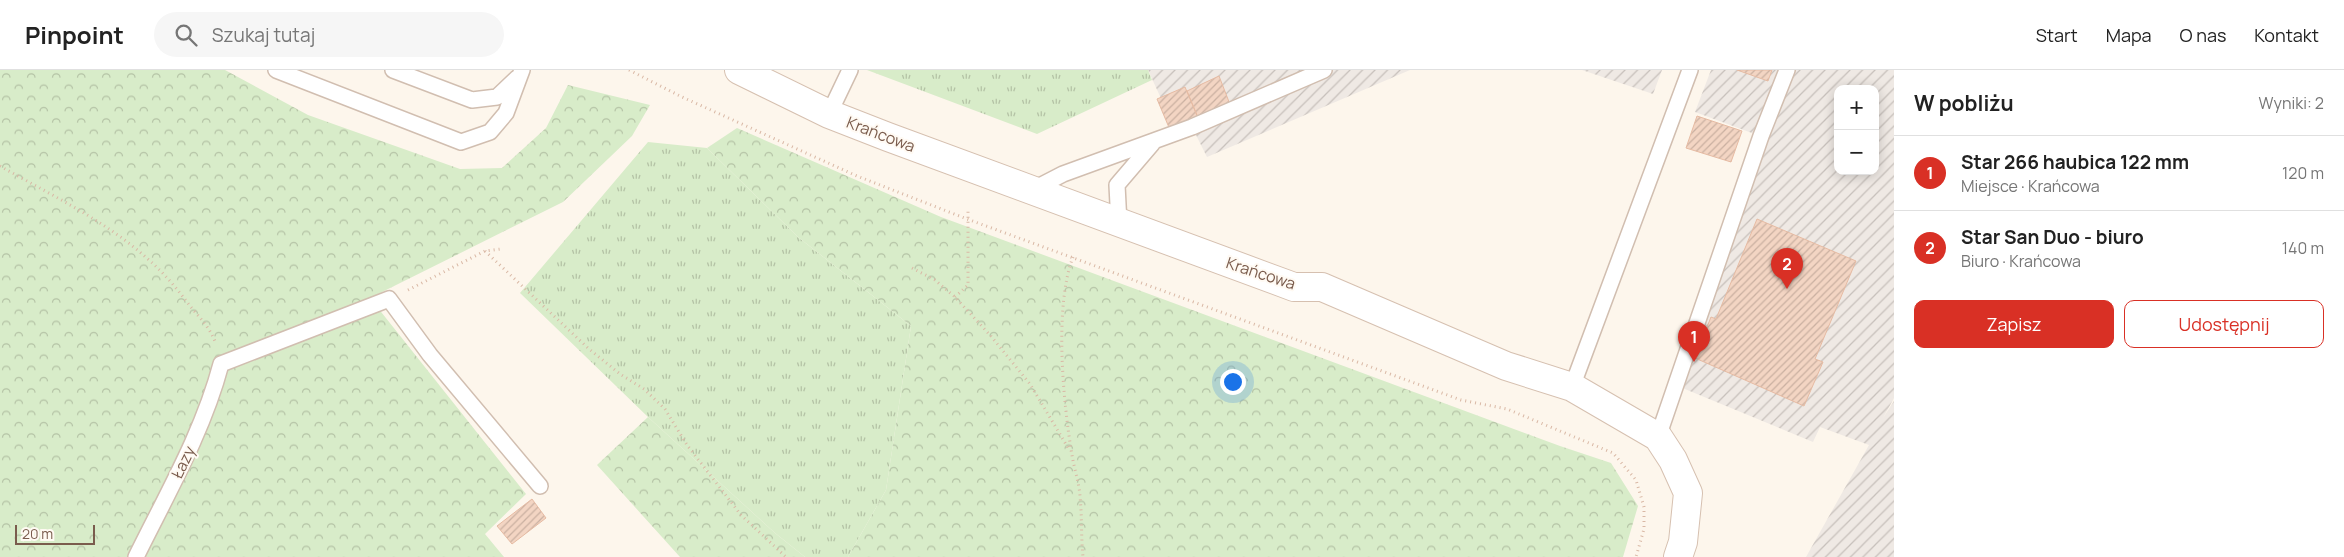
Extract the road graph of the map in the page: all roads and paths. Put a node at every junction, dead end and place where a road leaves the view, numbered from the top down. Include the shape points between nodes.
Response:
1 (276, 70) edge
2 (393, 70) edge
3 (629, 70) edge
4 (739, 70) edge
5 (850, 70) edge
6 (1324, 70) edge
7 (1690, 70) edge
8 (1787, 70) edge
9 (522, 72) edge
10 (830, 114) junction
11 (1153, 143) junction
12 (0, 166) edge
13 (1031, 190) junction
14 (968, 208) dead end
15 (967, 218) junction
16 (1119, 224) junction
17 (501, 249) dead end
18 (485, 251) junction
19 (1073, 257) junction
20 (912, 268) dead end
21 (955, 297) junction
22 (389, 299) junction
23 (221, 364) junction
24 (1572, 387) junction
25 (1658, 437) junction
26 (1072, 454) junction
27 (540, 486) dead end
28 (136, 557) edge
29 (786, 557) edge
30 (1083, 557) edge
31 (1636, 557) edge
32 (1678, 557) edge

1 - 9 lane via 461,142 490,132 506,113
2 - 9 lane via 472,100 498,97
3 - 15 path via 857,176
4 - 10 street, Krańcowa
5 - 10 lane
6 - 11 lane
7 - 24 lane
8 - 25 lane via 1761,136
10 - 13 street, Krańcowa
11 - 13 lane via 1063,174
11 - 16 lane via 1117,185
12 - 23 path via 86,215 149,260 173,284 214,336
13 - 16 street, Krańcowa
14 - 15 path
15 - 19 path
15 - 21 path via 968,285
16 - 24 street, Krańcowa via 1294,287 1322,288 1506,366
17 - 18 path
18 - 22 path
18 - 29 path via 590,349 664,409 687,445 741,514
19 - 26 path via 1062,303 1064,379
19 - 31 path via 1461,400 1507,409 1613,452 1636,480 1644,507 1644,529
20 - 21 path via 935,280
21 - 26 path via 1030,384
22 - 23 lane
22 - 27 lane via 430,355
23 - 28 lane, Łazy via 200,426
24 - 25 street, Krańcowa
25 - 32 street, Krańcowa via 1688,493 1684,542
26 - 30 path via 1080,494

